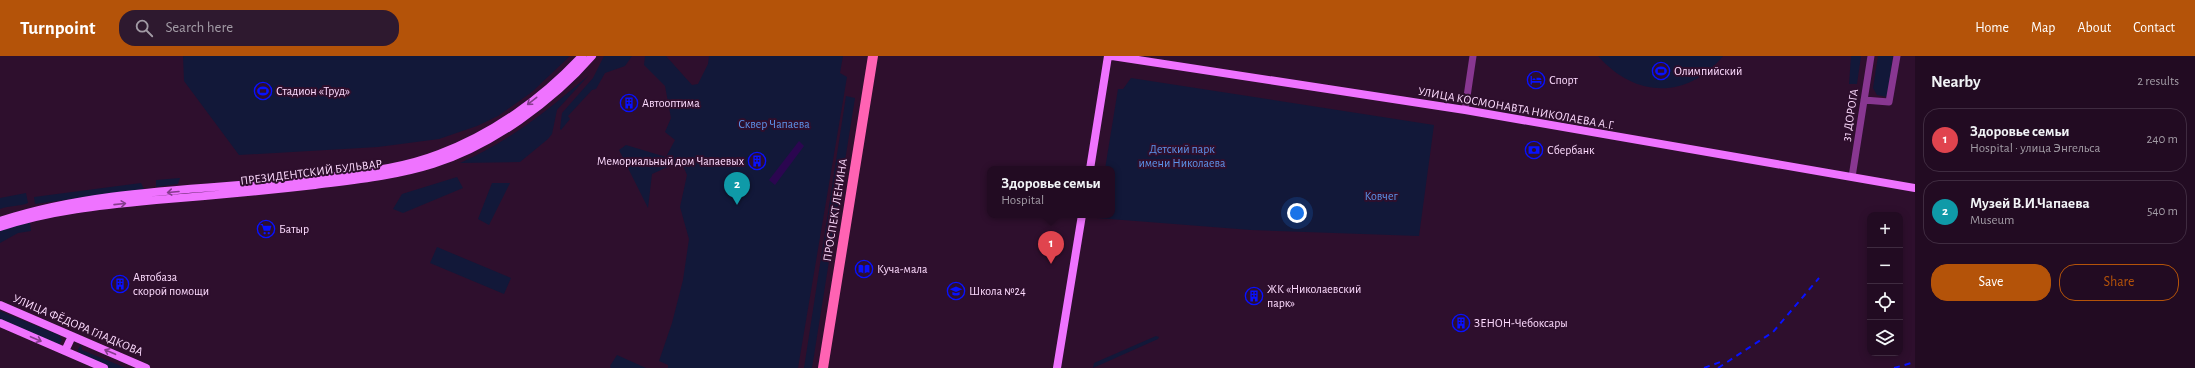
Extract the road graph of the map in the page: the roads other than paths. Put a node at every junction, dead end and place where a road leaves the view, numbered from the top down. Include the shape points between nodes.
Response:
1 (582, 56) edge
2 (592, 56) edge
3 (866, 56) edge
4 (873, 56) edge
5 (1108, 56) edge
6 (1112, 56) edge
7 (1473, 56) edge
8 (1871, 56) edge
9 (1897, 56) edge
10 (1864, 100) junction
11 (1465, 110) junction
12 (1090, 166) edge
13 (1852, 177) junction
14 (255, 188) junction
15 (1915, 188) edge
16 (1082, 218) edge
17 (0, 221) edge
18 (0, 227) edge
19 (0, 305) edge
20 (0, 323) edge
21 (72, 336) junction
22 (65, 351) junction
23 (104, 368) edge
24 (146, 368) edge
25 (816, 368) edge
26 (823, 368) edge
27 (1057, 368) edge

1 -> 14 main road, ПРЕЗИДЕНТСКИЙ БУЛЬВАР via 550,87 510,117 486,132 438,155 390,168
2 - 14 main road, ПРЕЗИДЕНТСКИЙ БУЛЬВАР via 563,85 531,111 481,144 457,155 434,164 366,179
3 - 25 main road, ПРОСПЕКТ ЛЕНИНА
4 - 26 main road, ПРОСПЕКТ ЛЕНИНА
5 - 12 main road
6 - 11 main road, УЛИЦА КОСМОНАВТА НИКОЛАЕВА А.Г.
7 - 11 street
8 - 10 street, 31 ДОРОГА
9 - 10 street via 1889,102
10 - 13 street, 31 ДОРОГА
11 - 13 main road, УЛИЦА КОСМОНАВТА НИКОЛАЕВА А.Г.
13 - 15 main road, УЛИЦА КОСМОНАВТА НИКОЛАЕВА А.Г.
14 -> 17 main road, ПРЕЗИДЕНТСКИЙ БУЛЬВАР via 116,197 50,208
18 -> 14 main road, ПРЕЗИДЕНТСКИЙ БУЛЬВАР via 73,210
16 - 27 main road
19 - 21 main road, УЛИЦА ФЁДОРА ГЛАДКОВА
20 -> 22 main road
21 - 22 main road
24 -> 21 main road, УЛИЦА ФЁДОРА ГЛАДКОВА
22 - 23 main road

